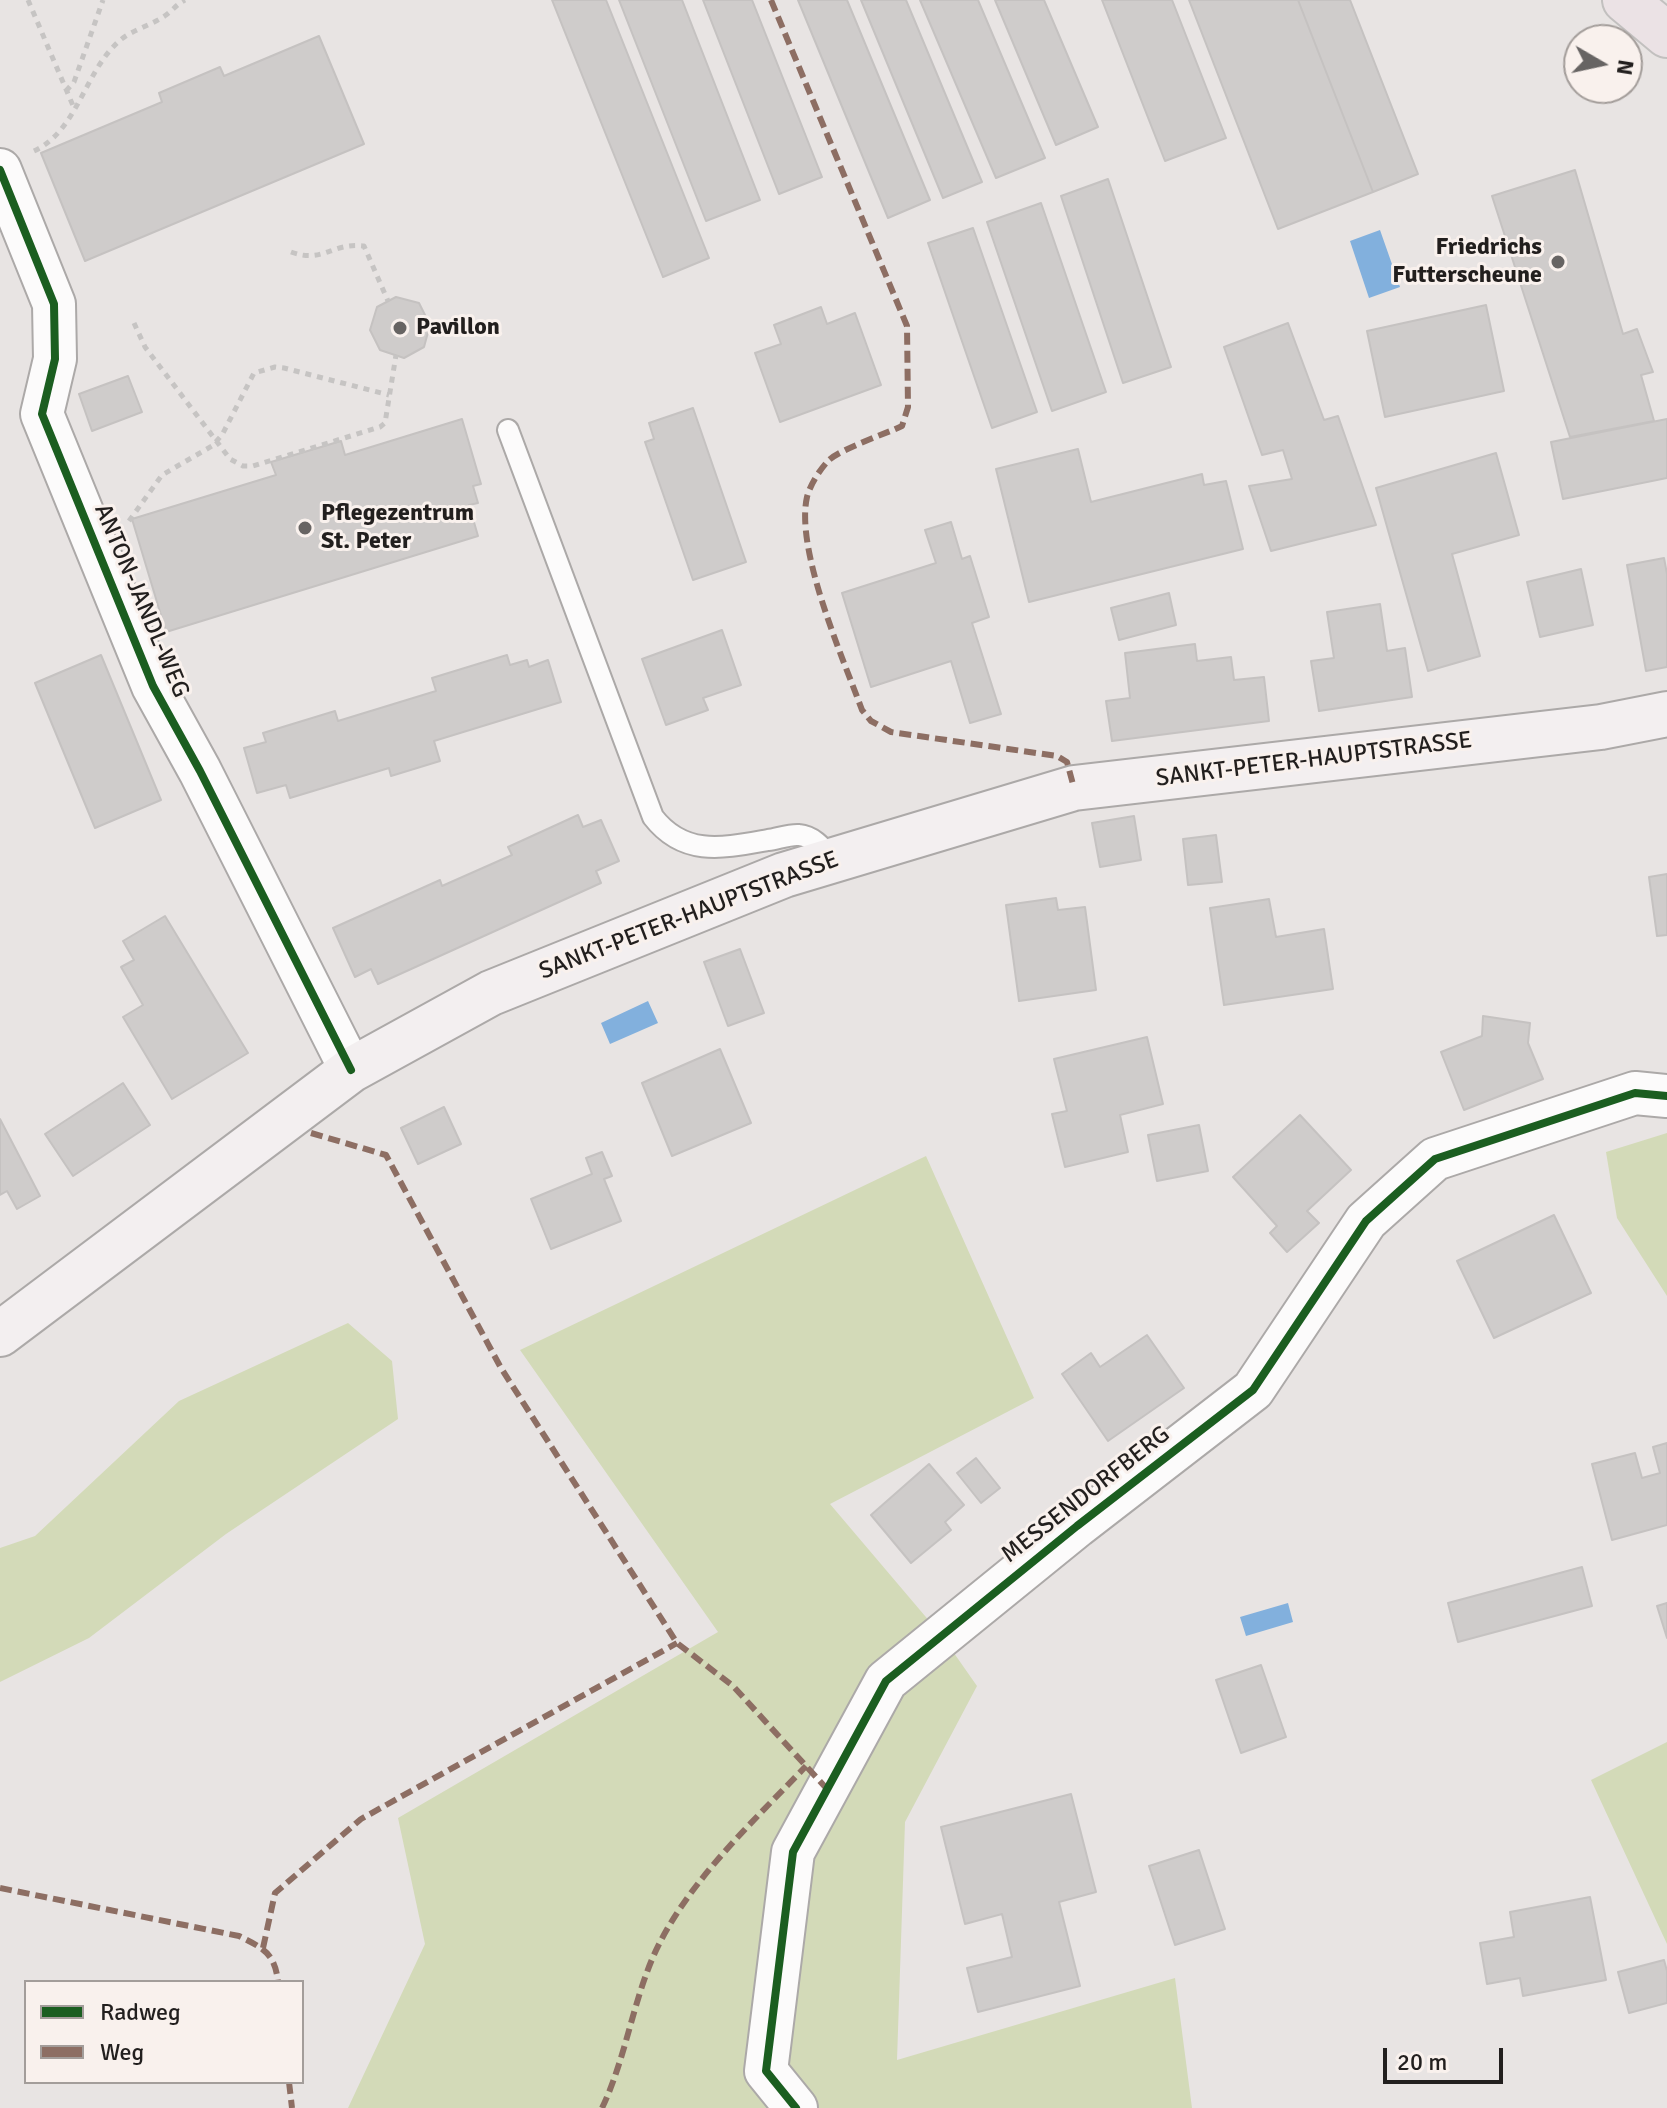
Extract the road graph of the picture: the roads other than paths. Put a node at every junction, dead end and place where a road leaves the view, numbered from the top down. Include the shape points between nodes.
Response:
1 (1625, 0) edge
2 (1667, 35) edge
3 (14, 162) edge
4 (508, 430) dead end
5 (1667, 714) edge
6 (833, 860) junction
7 (351, 1070) junction
8 (1667, 1096) edge
9 (0, 1334) edge
10 (796, 2108) edge

1 - 2 main road
3 - 7 street, ANTON-JANDL-WEG via 54,304 55,359 42,414 153,686
4 - 6 lane via 653,817 666,835 714,848 800,834 818,843
5 - 6 main road, SANKT-PETER-HAUPTSTRASSE via 1601,727 1074,788
6 - 7 main road, SANKT-PETER-HAUPTSTRASSE via 491,993
7 - 9 main road, SANKT-PETER-HAUPTSTRASSE
8 - 10 street, MESSENDORFBERG via 1635,1093 1435,1159 1366,1221 1253,1390 886,1681 793,1852 766,2071

